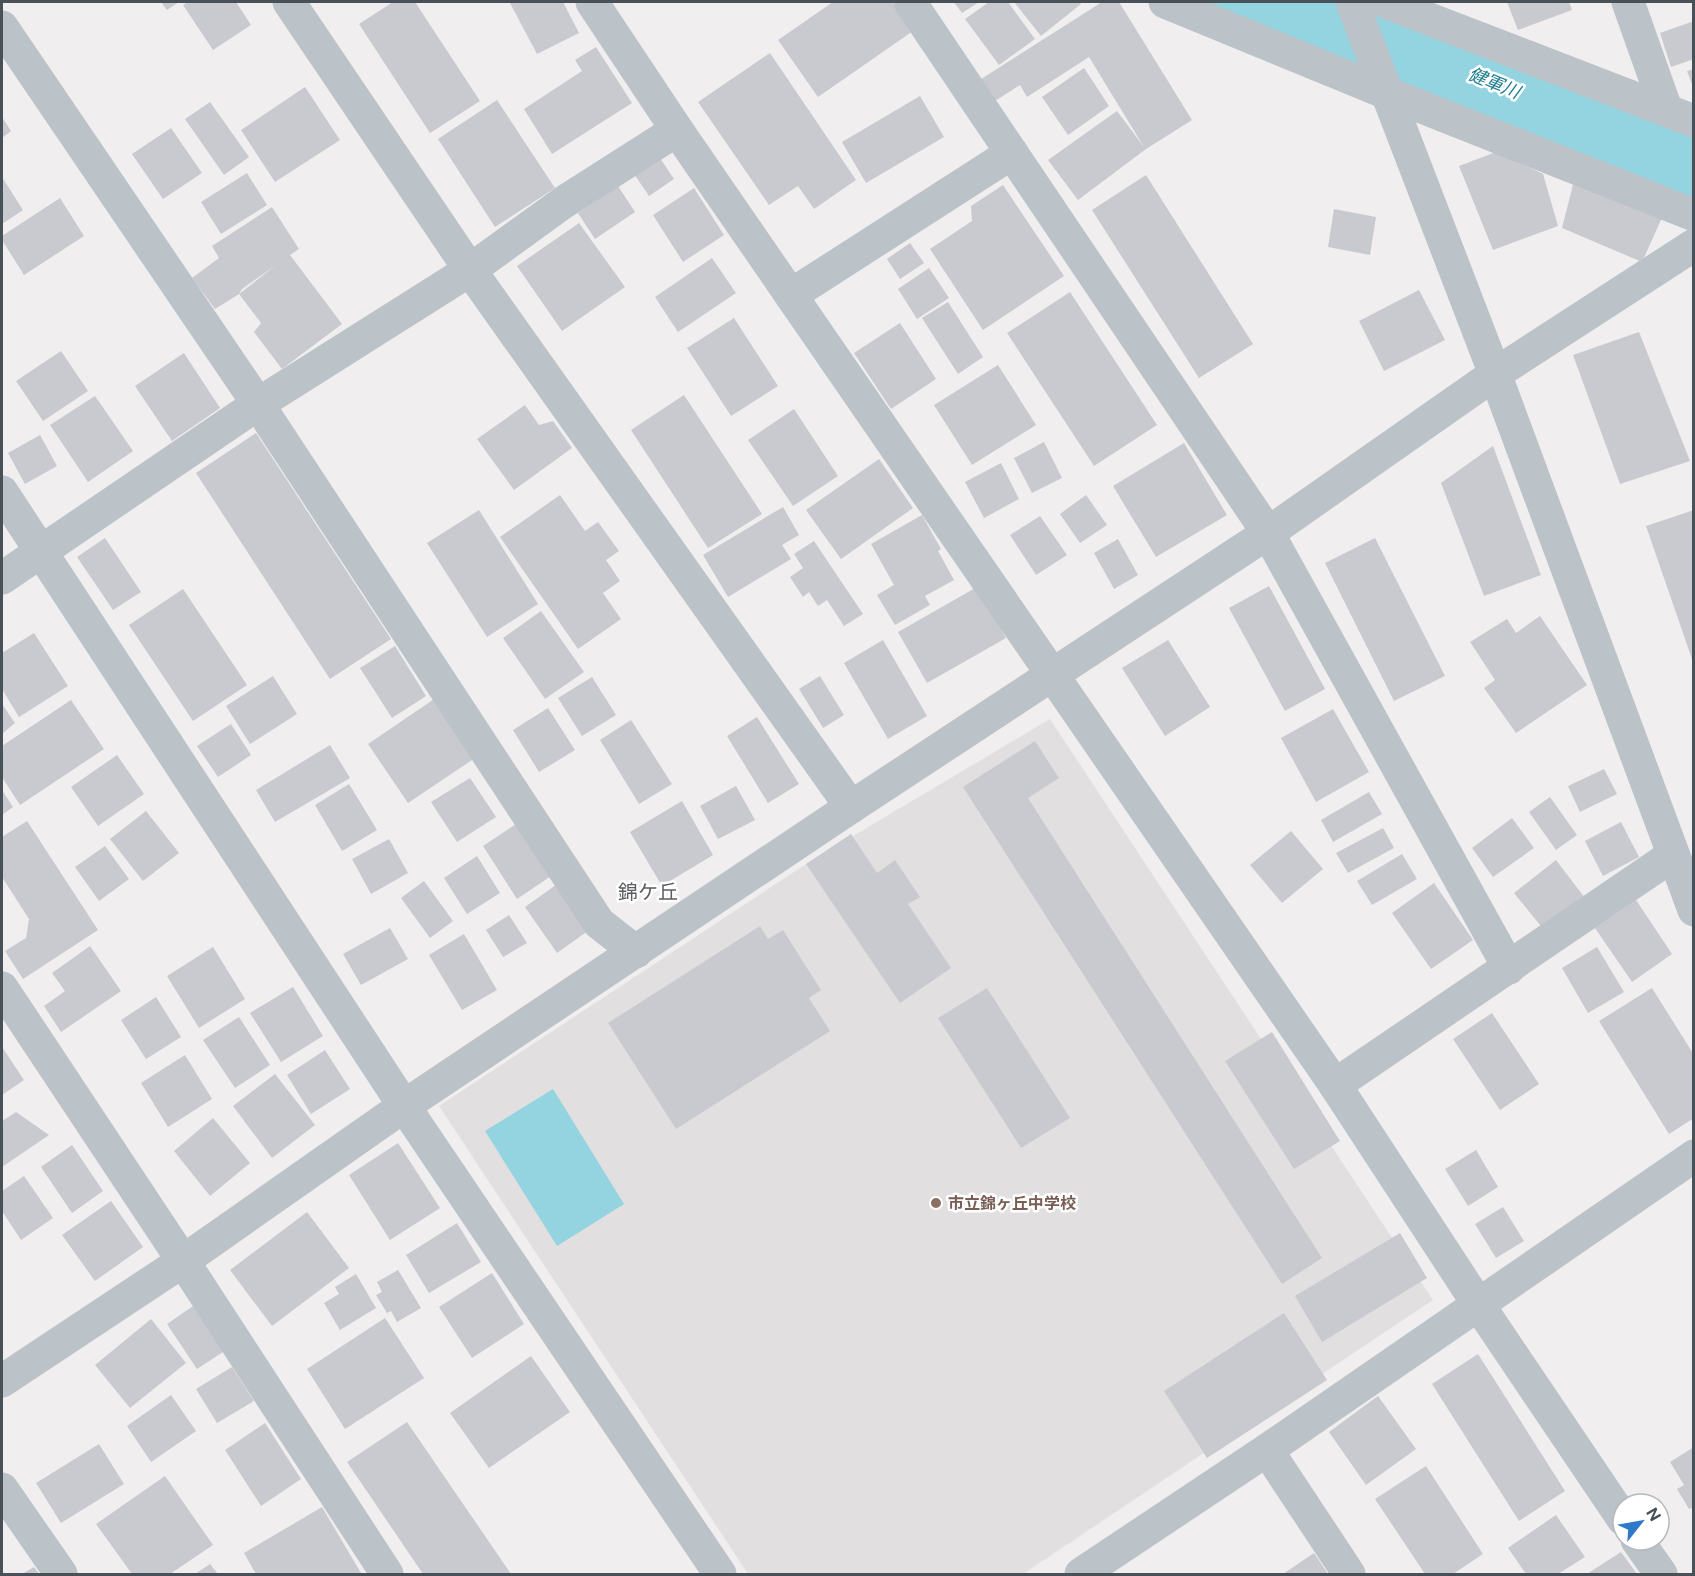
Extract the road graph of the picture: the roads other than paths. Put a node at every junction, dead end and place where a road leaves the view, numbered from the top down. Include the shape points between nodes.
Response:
1 (290, 2) edge
2 (592, 2) edge
3 (910, 2) edge
4 (1166, 2) edge
5 (1353, 2) edge
6 (1385, 2) edge
7 (1628, 2) edge
8 (2, 27) edge
9 (1389, 94) junction
10 (1680, 115) edge
11 (677, 130) junction
12 (1011, 153) junction
13 (1694, 215) edge
14 (1694, 245) edge
15 (470, 270) junction
16 (791, 295) junction
17 (1495, 374) junction
18 (258, 404) junction
19 (2, 492) edge
20 (1268, 533) junction
21 (41, 551) junction
22 (2, 578) edge
23 (1053, 674) junction
24 (851, 807) junction
25 (1673, 855) junction
26 (1694, 910) edge
27 (636, 952) junction
28 (1509, 968) junction
29 (2, 988) edge
30 (1335, 1085) junction
31 (404, 1106) junction
32 (1694, 1156) edge
33 (183, 1261) junction
34 (1478, 1304) junction
35 (2, 1381) edge
36 (1267, 1450) junction
37 (2, 1489) edge
38 (1611, 1501) edge
39 (1645, 1552) edge
40 (61, 1575) edge
41 (387, 1575) edge
42 (720, 1575) edge
43 (1081, 1575) edge
44 (1349, 1575) edge
45 (1661, 1575) edge

1 - 15 street
2 - 11 street
3 - 12 street
4 - 9 street
5 - 9 street
6 - 10 street
7 - 10 street
8 - 18 street
9 - 13 street
9 - 17 street
11 - 15 street via 564,202
11 - 16 street
12 - 16 street
12 - 20 street
14 - 17 street
15 - 18 street
15 - 24 street
16 - 23 street
17 - 20 street
17 - 25 street
18 - 21 street
18 - 27 street via 600,923
19 - 21 street
20 - 23 street
20 - 28 street
21 - 22 street
21 - 31 street
23 - 24 street
23 - 30 street
24 - 27 street
25 - 26 street
25 - 28 street
27 - 31 street
28 - 30 street
29 - 33 street
30 - 34 street
31 - 33 street
31 - 42 street
32 - 34 street
33 - 35 street
33 - 41 street
34 - 36 street
34 - 38 street
36 - 43 street
36 - 44 street
37 - 40 street
39 - 45 street

